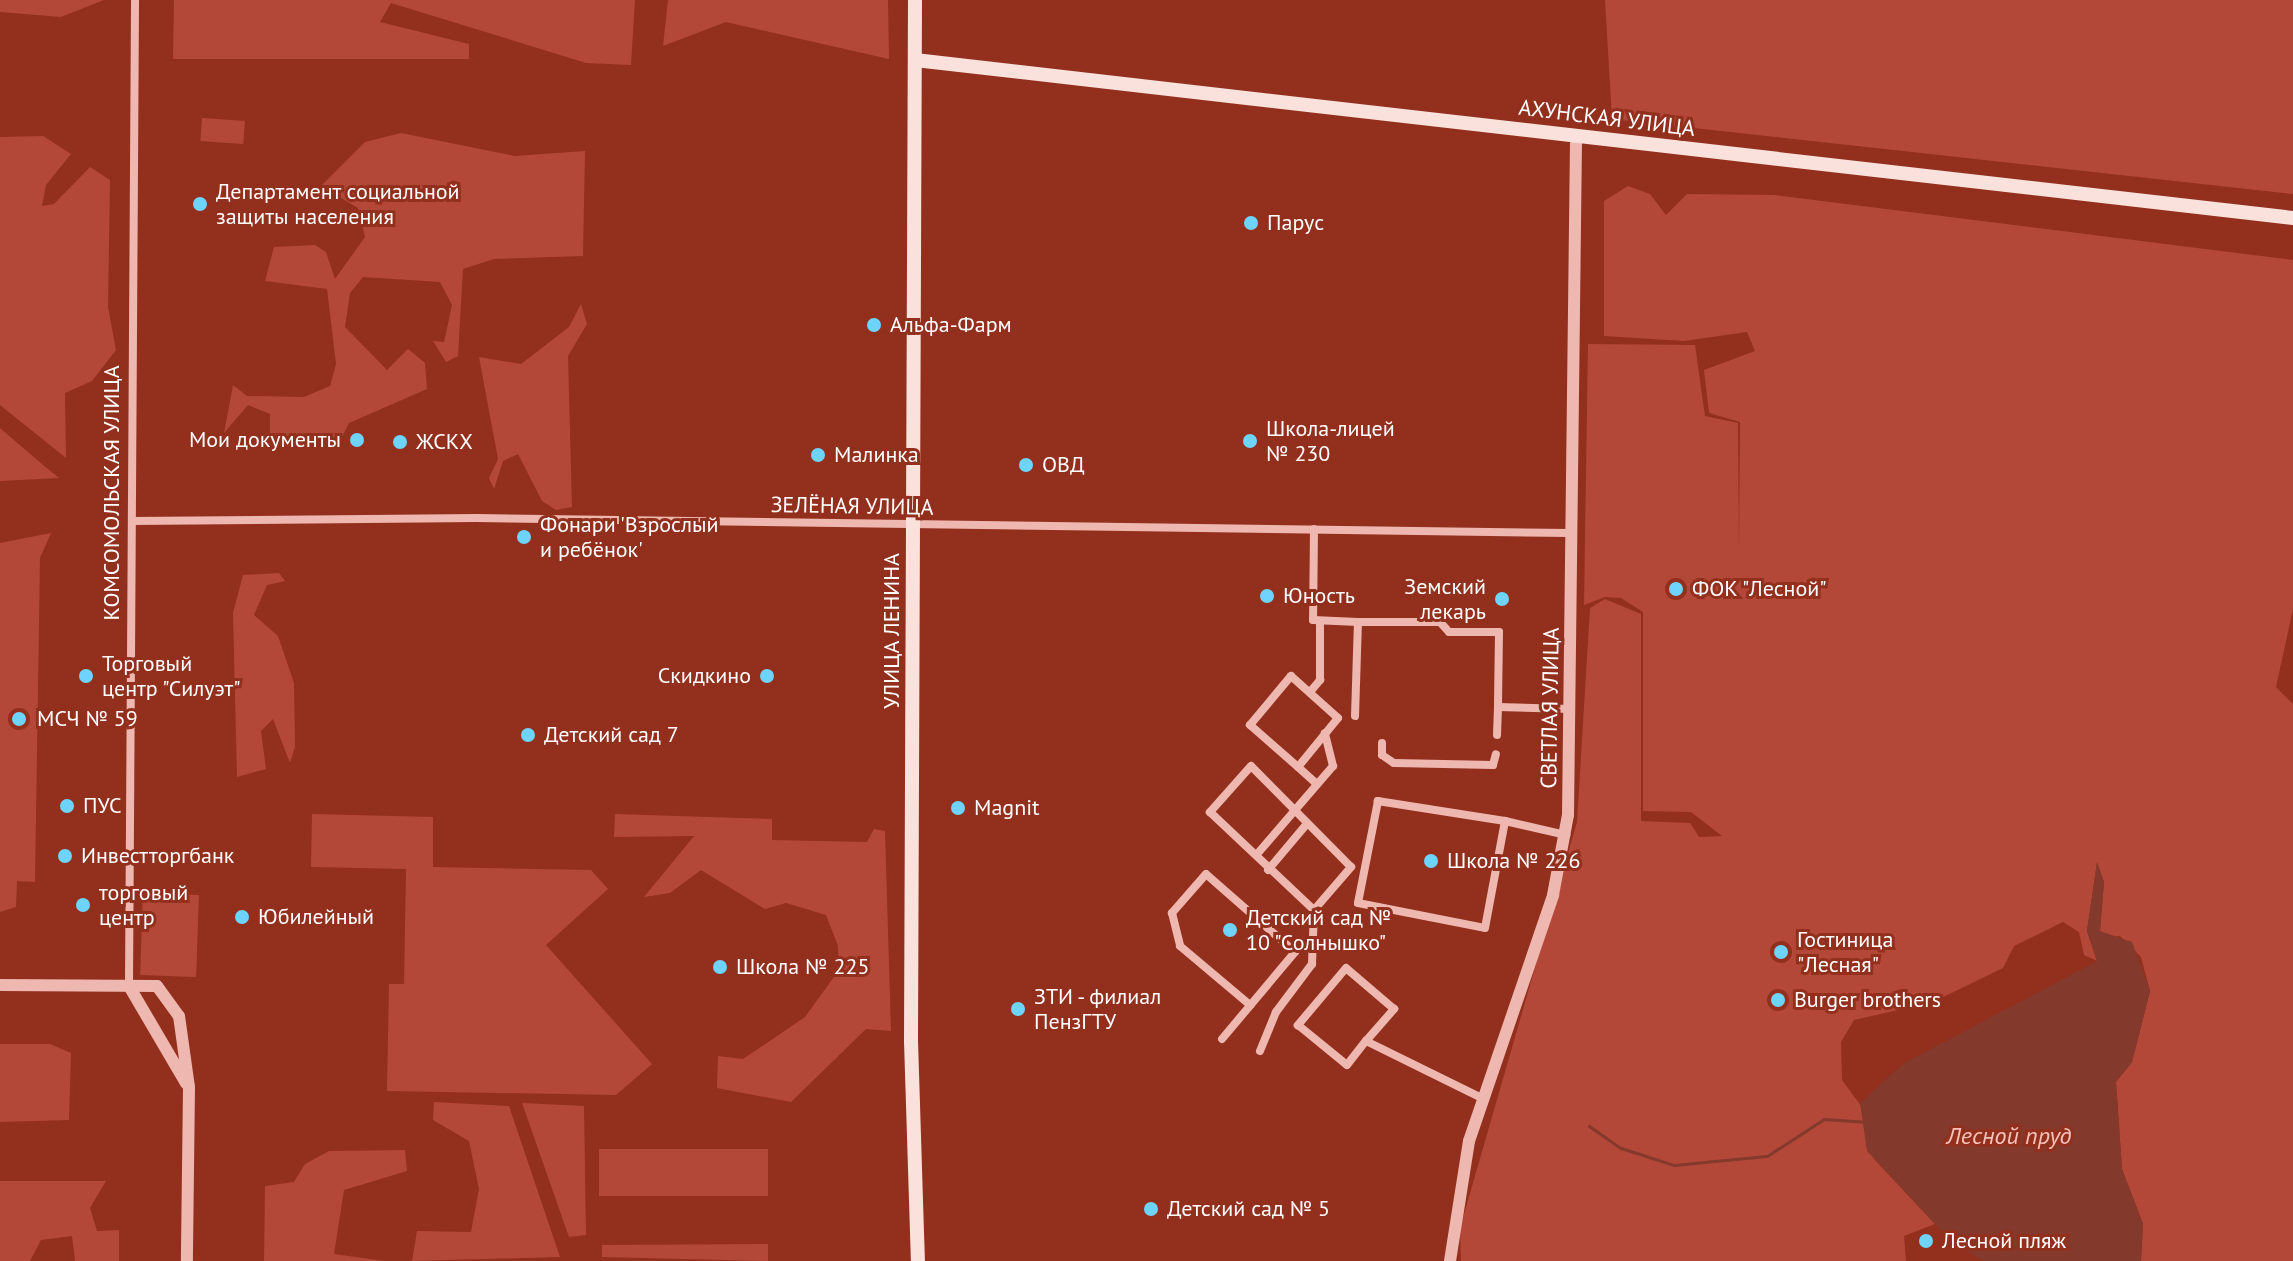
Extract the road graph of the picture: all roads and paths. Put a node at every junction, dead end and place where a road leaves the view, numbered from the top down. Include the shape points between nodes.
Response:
1 (135, 0) edge
2 (915, 0) edge
3 (915, 60) junction
4 (1576, 137) junction
5 (2293, 218) edge
6 (132, 521) junction
7 (914, 525) junction
8 (1314, 529) junction
9 (1571, 533) junction
10 (1320, 621) junction
11 (1358, 622) junction
12 (1310, 692) junction
13 (1498, 707) junction
14 (1571, 709) junction
15 (1355, 716) dead end
16 (1325, 733) junction
17 (1497, 735) dead end
18 (1382, 743) dead end
19 (1496, 754) dead end
20 (1298, 767) junction
21 (1317, 784) junction
22 (1298, 806) junction
23 (1505, 821) junction
24 (1305, 826) junction
25 (1566, 835) junction
26 (1258, 853) junction
27 (1268, 870) junction
28 (1314, 910) junction
29 (0, 985) edge
30 (129, 986) junction
31 (1250, 1005) junction
32 (185, 1035) junction
33 (1222, 1039) dead end
34 (1366, 1041) junction
35 (164, 1045) junction
36 (1260, 1051) dead end
37 (189, 1087) junction
38 (1484, 1099) junction
39 (187, 1261) edge
40 (918, 1261) edge
41 (1450, 1261) edge

1 - 6 street, КОМСОМОЛЬСКАЯ УЛИЦА
2 - 3 main road, УЛИЦА ЛЕНИНА
3 - 4 main road, АХУНСКАЯ УЛИЦА
3 - 7 main road, УЛИЦА ЛЕНИНА
4 - 5 main road, АХУНСКАЯ УЛИЦА
4 - 9 street, СВЕТЛАЯ УЛИЦА
6 - 7 street, ЗЕЛЁНАЯ УЛИЦА
6 - 30 street, КОМСОМОЛЬСКАЯ УЛИЦА
7 - 8 street, ЗЕЛЁНАЯ УЛИЦА
7 - 40 main road, УЛИЦА ЛЕНИНА via 911,1041
8 - 9 street, ЗЕЛЁНАЯ УЛИЦА
8 - 10 street via 1313,620
9 - 14 street, СВЕТЛАЯ УЛИЦА
10 - 11 street
10 - 12 street via 1320,680
11 - 13 street via 1440,622 1449,632 1499,632
11 - 15 street
12 - 16 street via 1338,718
12 - 20 street via 1291,676 1250,725
13 - 14 street
13 - 17 street
14 - 25 street, СВЕТЛАЯ УЛИЦА
16 - 20 street
16 - 21 street via 1333,766
18 - 19 street via 1382,755 1394,763 1493,765
20 - 21 street
21 - 22 street
22 - 24 street
22 - 26 street
22 - 26 street via 1251,766 1210,812
23 - 23 street via 1378,801 1358,903 1485,928
23 - 25 street
24 - 27 street
24 - 28 street via 1351,867
25 - 38 street, СВЕТЛАЯ УЛИЦА
26 - 27 street
27 - 28 street
28 - 36 street via 1312,964 1276,1012
29 - 30 street
30 - 32 street via 157,986
30 - 35 street
31 - 31 street via 1180,946 1172,913 1206,874 1295,952
31 - 33 street
32 - 35 street via 177,1045
32 - 37 street
34 - 34 street via 1347,1065 1298,1025 1346,968 1394,1009
34 - 38 street
35 - 37 street
37 - 39 street
38 - 41 street, СВЕТЛАЯ УЛИЦА via 1459,1181

